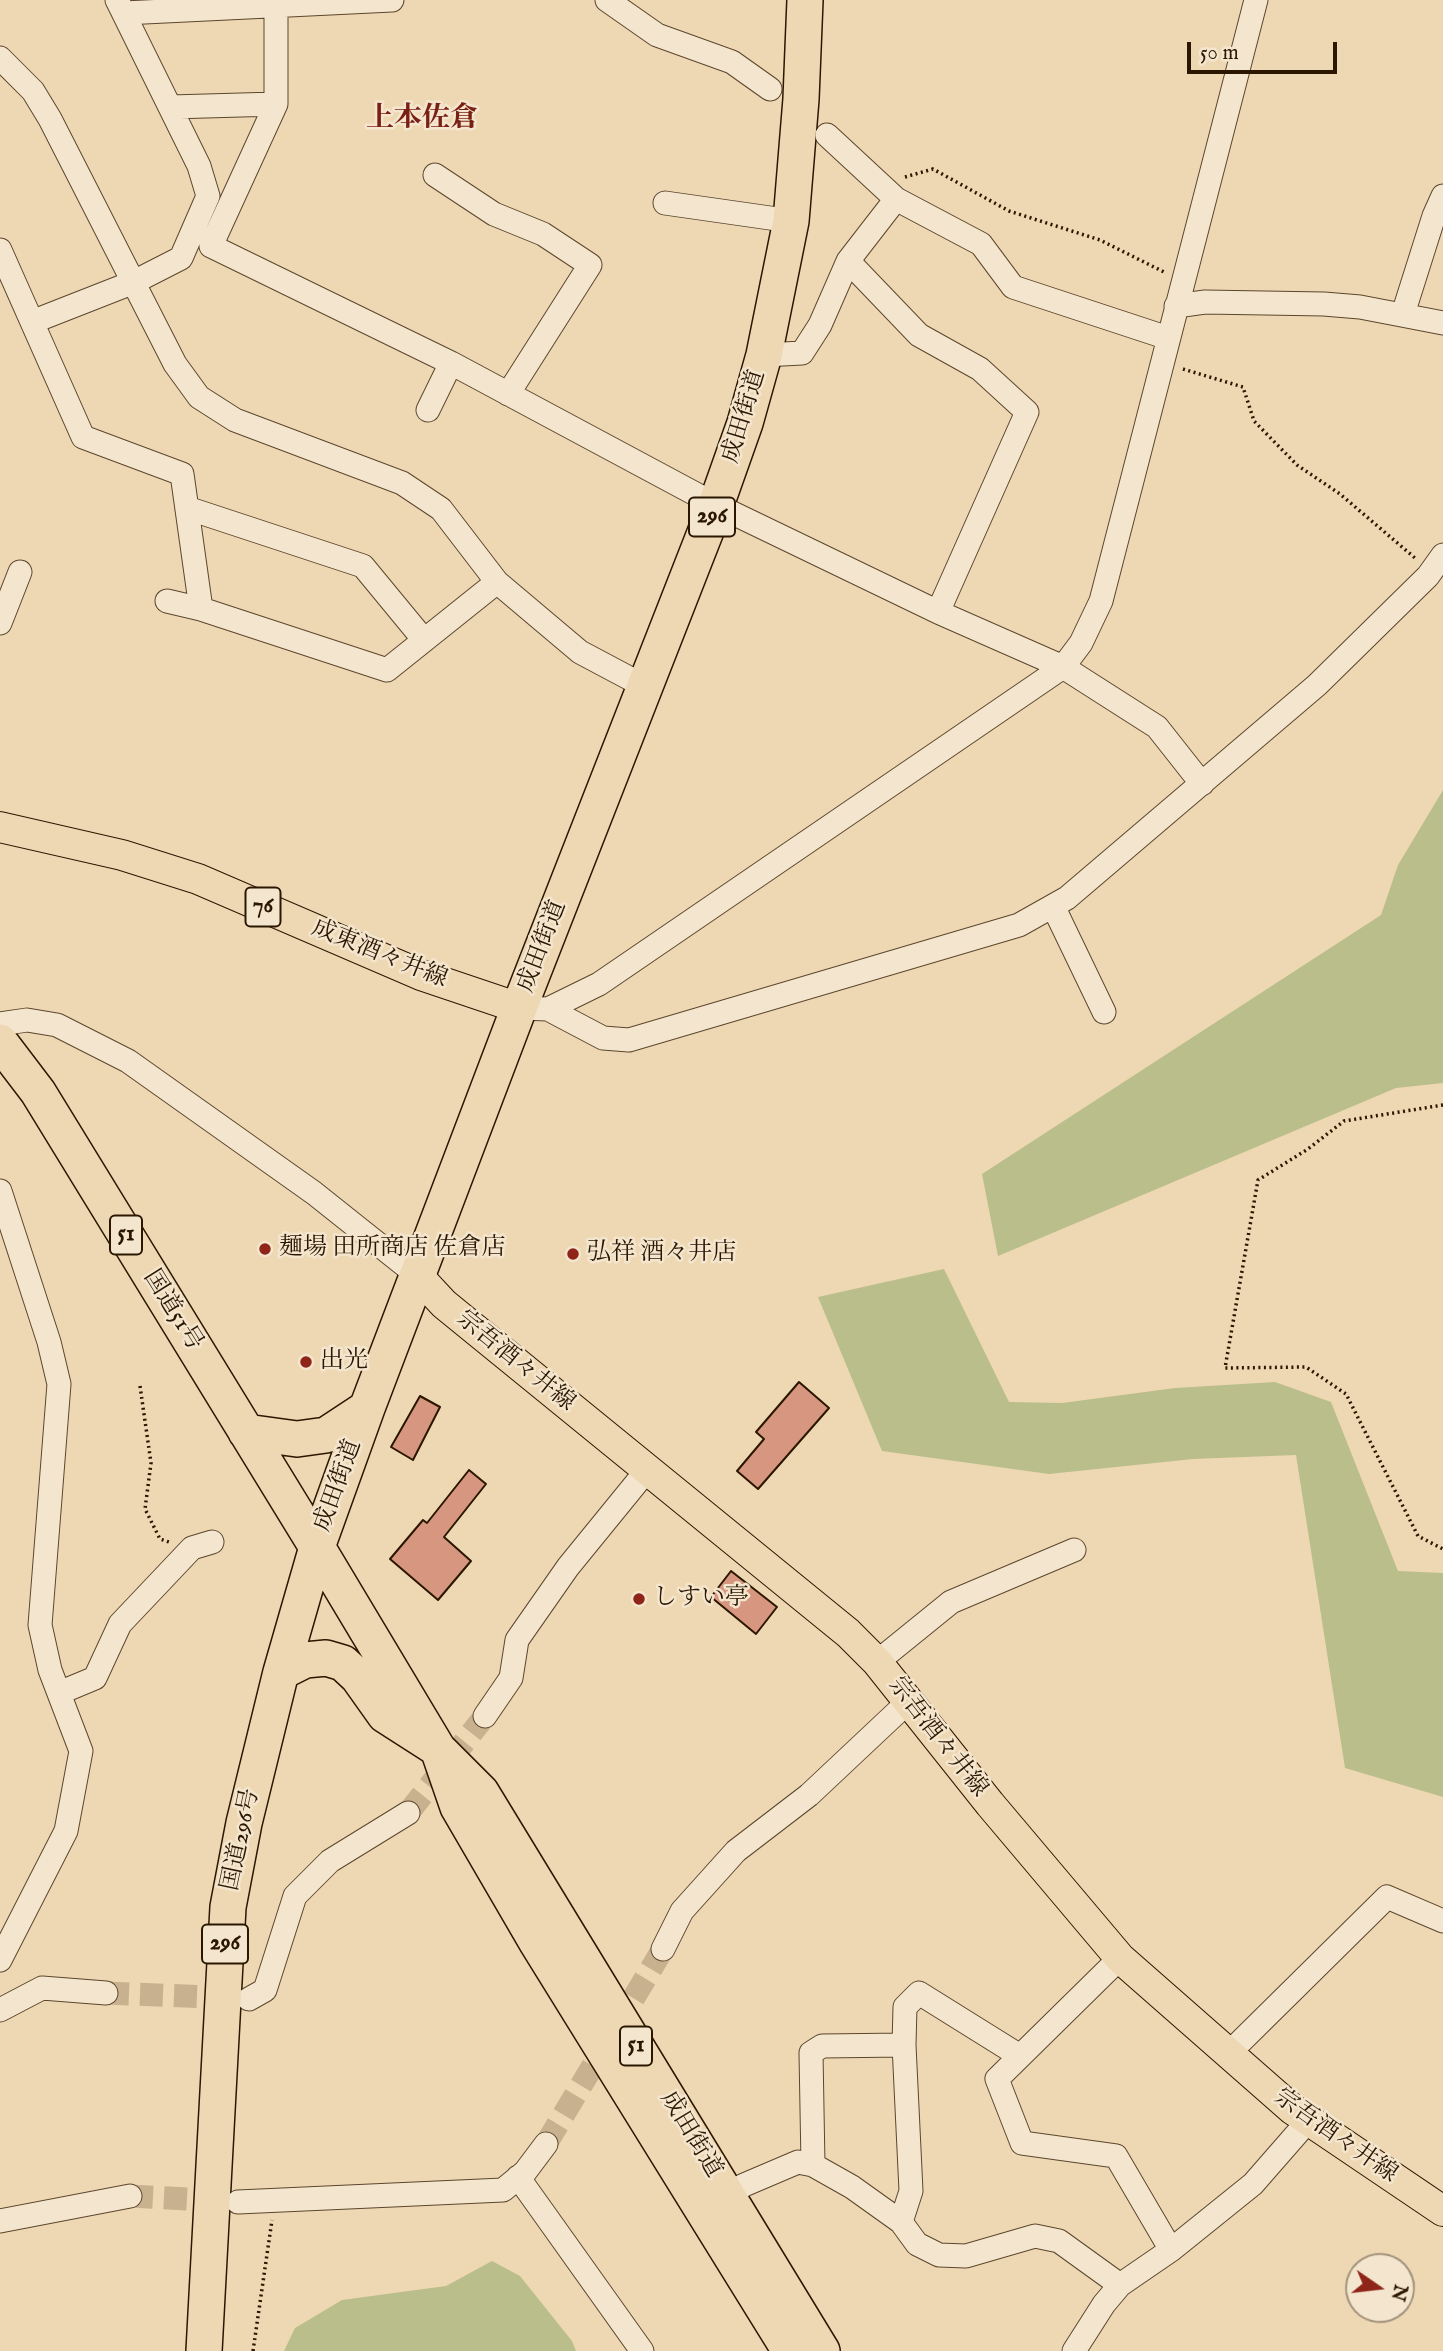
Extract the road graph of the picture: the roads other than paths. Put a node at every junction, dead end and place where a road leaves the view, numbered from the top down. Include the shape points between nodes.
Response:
1 (392, 0) edge
2 (607, 0) edge
3 (805, 0) edge
4 (1256, 0) edge
5 (276, 5) junction
6 (120, 6) edge
7 (0, 58) edge
8 (770, 89) dead end
9 (276, 104) junction
10 (171, 107) junction
11 (827, 135) dead end
12 (435, 175) dead end
13 (887, 192) junction
14 (1443, 196) edge
15 (665, 203) dead end
16 (791, 221) junction
17 (0, 250) edge
18 (848, 261) junction
19 (134, 282) junction
20 (1176, 306) junction
21 (1403, 314) junction
22 (32, 323) junction
23 (1443, 323) edge
24 (1168, 338) junction
25 (764, 355) junction
26 (451, 363) junction
27 (508, 394) junction
28 (428, 410) dead end
29 (716, 505) junction
30 (187, 508) junction
31 (1437, 563) edge
32 (20, 572) dead end
33 (496, 582) junction
34 (167, 601) dead end
35 (201, 609) junction
36 (939, 612) junction
37 (0, 623) edge
38 (425, 640) junction
39 (1063, 667) junction
40 (644, 686) junction
41 (1202, 784) junction
42 (0, 827) edge
43 (1053, 906) junction
44 (533, 1009) junction
45 (1104, 1012) dead end
46 (0, 1024) edge
47 (0, 1042) edge
48 (0, 1191) edge
49 (418, 1275) junction
50 (367, 1408) junction
51 (246, 1432) junction
52 (647, 1470) junction
53 (202, 1545) road end
54 (317, 1547) junction
55 (1073, 1550) dead end
56 (877, 1662) junction
57 (281, 1672) junction
58 (59, 1693) junction
59 (909, 1701) junction
60 (485, 1716) tunnel mouth
61 (438, 1749) junction
62 (408, 1813) tunnel mouth
63 (1443, 1921) edge
64 (663, 1949) tunnel mouth
65 (1119, 1958) junction
66 (0, 1960) edge
67 (106, 1993) tunnel mouth
68 (249, 1999) dead end
69 (0, 2010) edge
70 (904, 2045) junction
71 (1227, 2055) junction
72 (1020, 2056) junction
73 (1308, 2121) junction
74 (547, 2144) tunnel mouth
75 (813, 2165) junction
76 (518, 2177) junction
77 (130, 2196) tunnel mouth
78 (727, 2196) junction
79 (238, 2202) tunnel mouth
80 (1443, 2211) edge
81 (0, 2221) edge
82 (901, 2222) junction
83 (1171, 2249) junction
84 (1121, 2285) junction
85 (204, 2351) edge
86 (642, 2351) edge
87 (790, 2351) edge
88 (822, 2351) edge
89 (1074, 2351) edge

1 - 5 street
2 - 8 street via 657,35 733,62
3 - 16 highway, 成田街道 / 296
4 - 20 street
5 - 6 street
5 - 9 street
6 - 10 street
7 - 19 street via 33,91 50,119
9 - 10 street
9 - 26 street via 211,246
10 - 19 street via 208,196 181,258
11 - 13 street
12 - 27 street via 494,214 543,234 590,265
13 - 18 street
13 - 24 street via 981,244 1013,287
14 - 21 street
15 - 16 street
16 - 25 highway, 成田街道 / 296
17 - 22 street
18 - 25 street via 820,325 802,353
18 - 36 street via 919,335 980,369 1027,412
19 - 22 street
19 - 33 street via 175,364 199,397 235,420 402,483 441,509
20 - 21 street via 1205,302 1324,304
20 - 24 street
21 - 23 street
22 - 30 street via 83,437 183,474
24 - 39 street via 1101,601 1081,643
25 - 29 highway, 成田街道 / 296
26 - 27 street
26 - 28 street
27 - 29 street
29 - 36 street
29 - 40 highway, 成田街道 / 296
30 - 35 street
30 - 38 street via 363,566
31 - 41 street via 1317,685
32 - 37 street
33 - 38 street
33 - 40 street via 580,652
34 - 35 street
35 - 38 street via 387,670
36 - 39 street
39 - 41 street via 1157,727
39 - 44 street via 599,984
40 - 44 highway, 成田街道 / 296
41 - 43 street
42 - 44 main road, 成東酒々井線 / 76 via 121,855 198,879 421,975
43 - 44 street via 1019,925 629,1040 603,1038
43 - 45 street
44 - 49 highway, 成田街道 / 296
46 - 49 street via 27,1020 57,1025 128,1061 314,1193
47 - 51 highway, 国道51号 / 51 via 38,1091
48 - 58 street via 59,1384 40,1625
49 - 50 highway, 成田街道 / 296
49 - 52 main road, 宗吾酒々井線 via 444,1304
50 - 51 highway via 327,1435 297,1439
50 - 54 highway, 成田街道 / 296
51 - 54 highway, 国道51号 / 51
52 - 56 main road, 宗吾酒々井線 via 848,1633
52 - 60 street via 568,1567 517,1640 511,1678
53 - 58 street via 120,1625 95,1678
54 - 57 highway, 国道296号 / 296
54 - 61 highway, 成田街道 / 51
55 - 56 street via 951,1602
56 - 59 main road, 宗吾酒々井線
57 - 61 highway via 305,1660 326,1657 343,1663 385,1715
57 - 85 highway, 国道296号 / 296 via 228,1908
58 - 66 street via 80,1751 66,1831
59 - 64 street via 809,1794 736,1851 682,1911
59 - 65 main road, 宗吾酒々井線
61 - 78 highway, 成田街道 / 51 via 481,1792
61 - 87 highway, 成田街道 / 51 via 458,1807
62 - 68 street via 330,1861 295,1896 265,1990
63 - 71 street via 1387,1898
65 - 71 main road, 宗吾酒々井線
65 - 72 street
67 - 69 street via 43,1988
70 - 72 street via 905,2007 919,1993
70 - 75 street via 822,2046 811,2053
70 - 82 street via 911,2191
71 - 73 main road, 宗吾酒々井線
72 - 83 street via 997,2079 1022,2143 1116,2156
73 - 80 main road, 宗吾酒々井線
73 - 83 street via 1253,2184
74 - 76 street
75 - 78 street via 798,2162
75 - 82 street
76 - 79 street via 503,2190
76 - 86 street
77 - 81 street
78 - 88 highway, 成田街道 / 51
82 - 84 street via 917,2244 939,2255 966,2256 1035,2236 1059,2241
83 - 84 street
84 - 89 street

